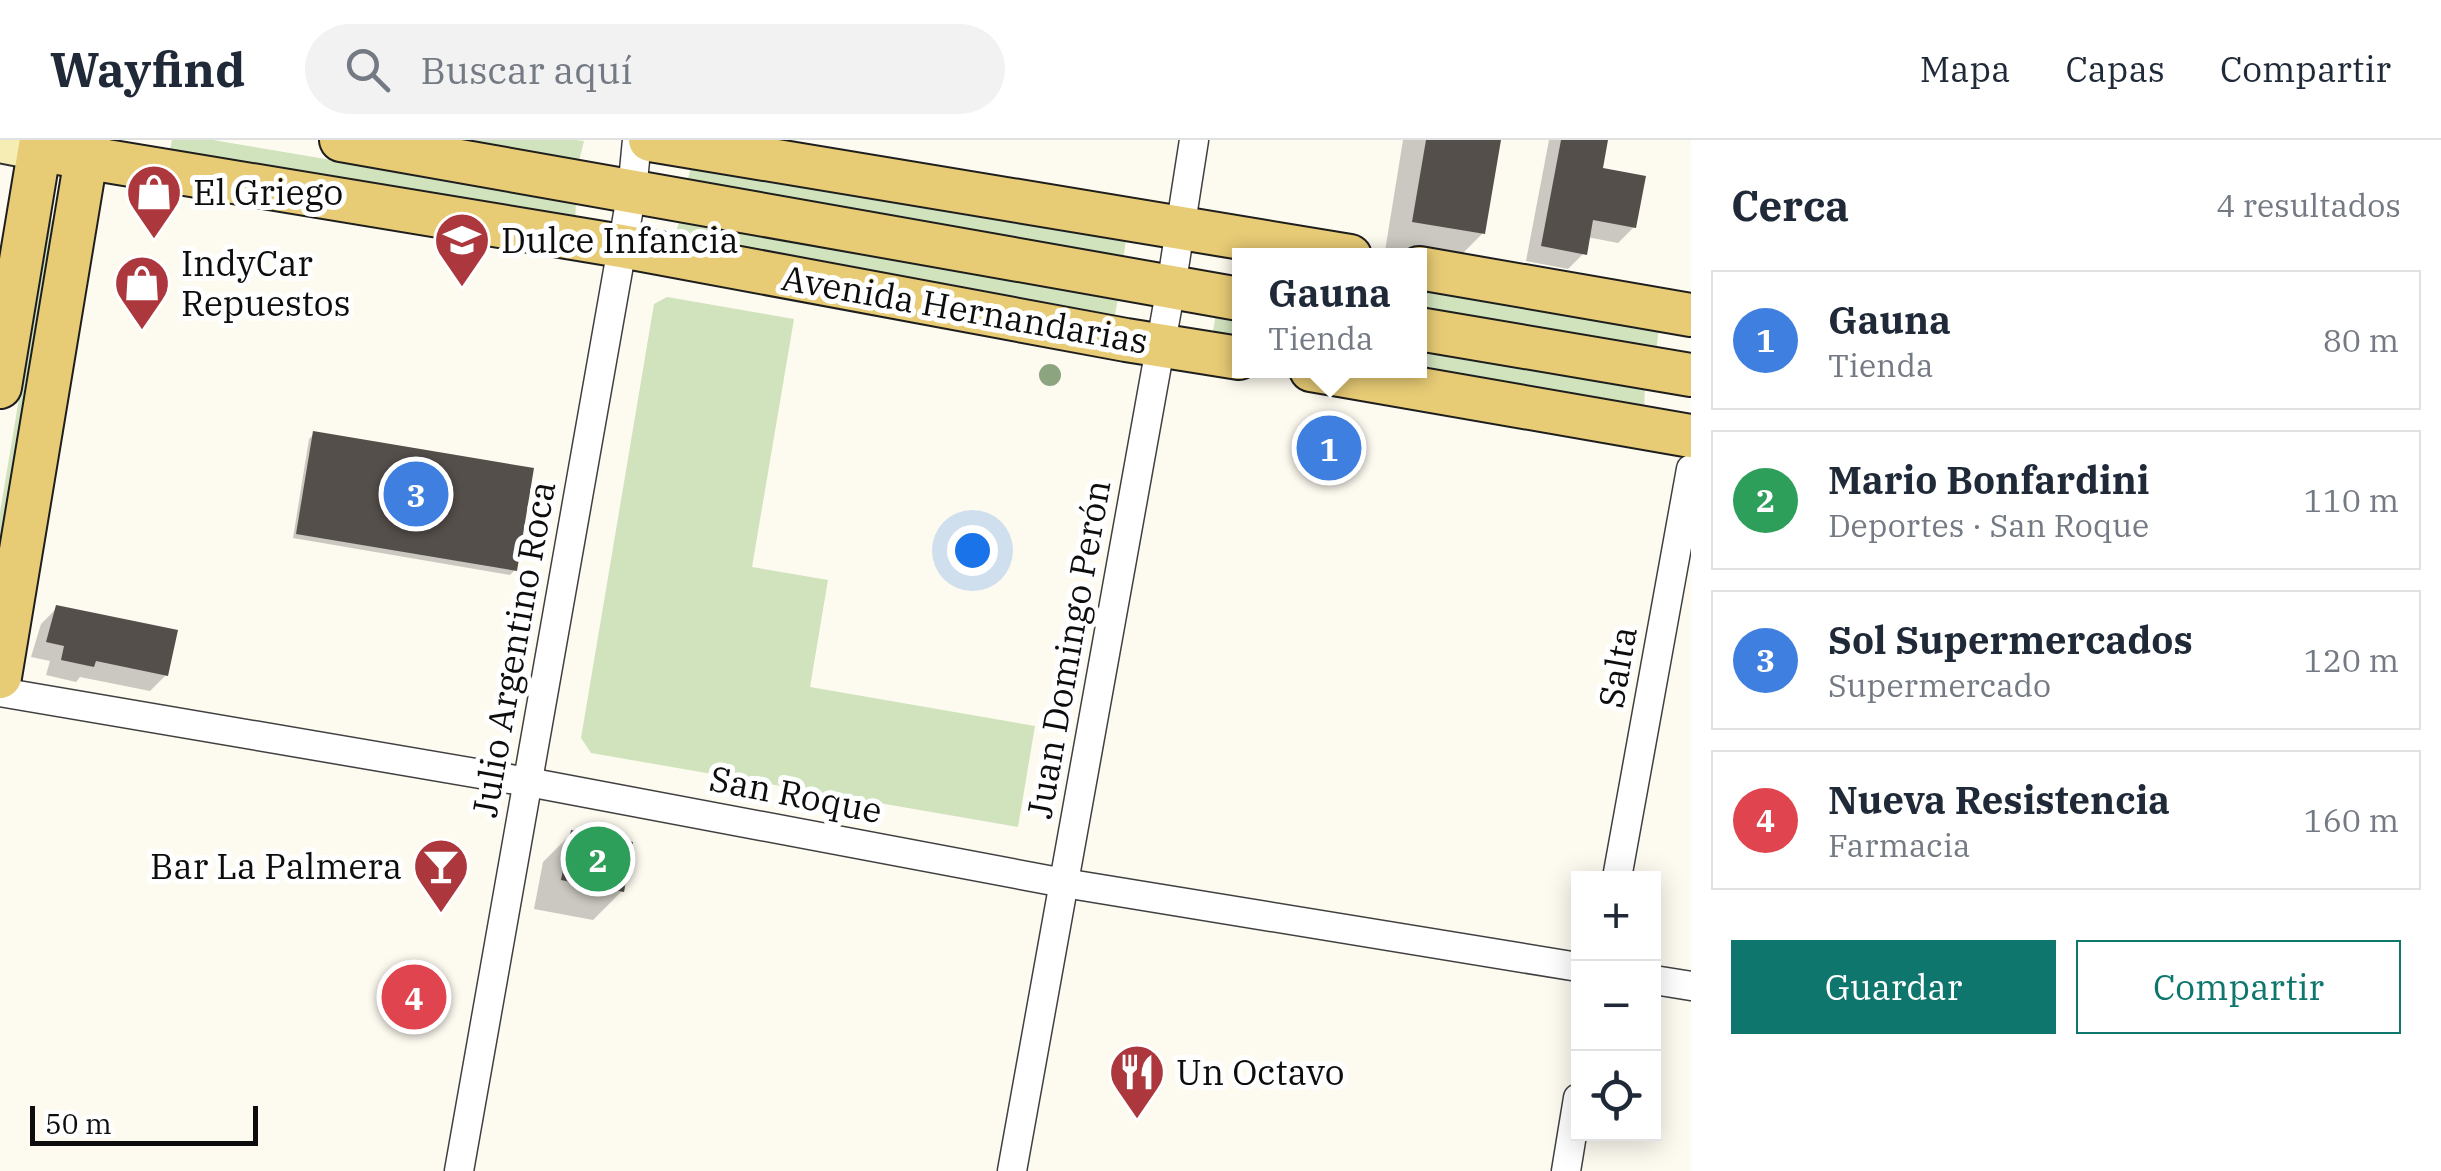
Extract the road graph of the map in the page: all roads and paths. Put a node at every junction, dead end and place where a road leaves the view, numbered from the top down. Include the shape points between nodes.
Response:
1 (341, 140) edge
2 (637, 140) edge
3 (650, 140) edge
4 (1194, 140) edge
5 (27, 144) edge
6 (87, 148) edge
7 (632, 191) junction
8 (1180, 226) junction
9 (621, 246) junction
10 (1305, 248) edge
11 (1427, 269) edge
12 (1171, 287) junction
13 (1232, 298) edge
14 (1691, 316) edge
15 (1427, 330) edge
16 (1160, 345) junction
17 (1232, 357) edge
18 (1691, 376) edge
19 (1357, 378) edge
20 (0, 388) edge
21 (1691, 436) edge
22 (1691, 470) edge
23 (0, 678) edge
24 (0, 692) edge
25 (528, 782) junction
26 (1619, 871) edge
27 (1064, 882) junction
28 (1571, 966) edge
29 (1661, 981) edge
30 (1691, 986) edge
31 (1571, 1141) edge
32 (459, 1171) edge
33 (1012, 1171) edge
34 (1566, 1171) edge

1 - 7 main road, Avenida Hernandarias
2 - 7 street, Julio Argentino Roca
3 - 8 main road
4 - 8 street, Juan Domingo Perón
5 - 6 main road, Avenida Hernandarias
5 - 20 main road
6 - 9 main road, Avenida Hernandarias
6 - 23 main road
7 - 9 street, Julio Argentino Roca
7 - 12 main road, Avenida Hernandarias
8 - 10 main road
8 - 12 street, Juan Domingo Perón
9 - 16 main road, Avenida Hernandarias
9 - 25 street, Julio Argentino Roca
11 - 14 main road
12 - 13 main road, Avenida Hernandarias
12 - 16 street, Juan Domingo Perón
15 - 18 main road
16 - 17 main road, Avenida Hernandarias
16 - 27 street, Juan Domingo Perón
19 - 21 main road
22 - 26 street, Salta
24 - 25 street, San Roque
25 - 27 street, San Roque
25 - 32 street, Julio Argentino Roca
27 - 28 street, San Roque
27 - 33 street, Juan Domingo Perón
29 - 30 street
31 - 34 street

